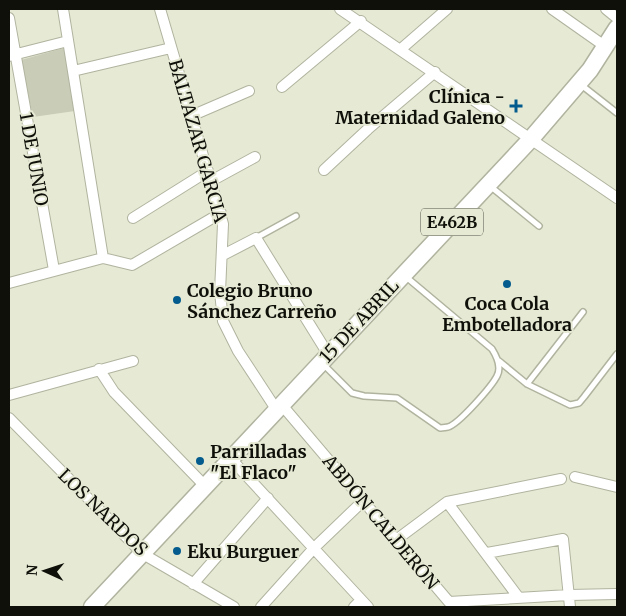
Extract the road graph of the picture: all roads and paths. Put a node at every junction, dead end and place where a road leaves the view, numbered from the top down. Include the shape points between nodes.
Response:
1 (63, 9) edge
2 (160, 9) edge
3 (340, 9) edge
4 (447, 9) edge
5 (552, 9) edge
6 (606, 9) edge
7 (9, 18) edge
8 (617, 18) edge
9 (361, 21) junction
10 (617, 28) edge
11 (68, 40) junction
12 (606, 47) junction
13 (171, 48) junction
14 (401, 49) junction
15 (12, 55) edge
16 (73, 71) junction
17 (435, 72) junction
18 (580, 84) junction
19 (282, 87) dead end
20 (248, 91) dead end
21 (617, 113) edge
22 (191, 116) junction
23 (530, 140) junction
24 (256, 157) dead end
25 (324, 170) dead end
26 (210, 176) junction
27 (487, 184) junction
28 (617, 198) edge
29 (221, 213) junction
30 (296, 216) dead end
31 (132, 218) dead end
32 (538, 226) dead end
33 (256, 238) junction
34 (223, 255) junction
35 (103, 258) junction
36 (54, 270) junction
37 (403, 274) junction
38 (9, 283) edge
39 (583, 312) dead end
40 (617, 354) edge
41 (325, 358) junction
42 (133, 361) dead end
43 (499, 361) junction
44 (99, 369) junction
45 (527, 384) junction
46 (9, 395) edge
47 (278, 406) junction
48 (9, 418) edge
49 (231, 459) junction
50 (575, 476) dead end
51 (561, 479) dead end
52 (205, 486) junction
53 (617, 487) edge
54 (268, 498) junction
55 (363, 501) junction
56 (447, 502) junction
57 (396, 540) junction
58 (314, 548) junction
59 (487, 553) junction
60 (143, 554) junction
61 (193, 584) junction
62 (617, 594) edge
63 (569, 595) junction
64 (519, 598) junction
65 (361, 605) edge
66 (448, 605) edge
67 (92, 607) edge
68 (234, 607) edge
69 (261, 607) edge
70 (570, 607) edge

1 - 11 street
2 - 13 street, BALTAZAR GARCIA
3 - 9 street
4 - 14 street
5 - 12 street
6 - 8 street
7 - 15 street, 1 DE JUNIO
9 - 14 street
9 - 19 street
10 - 12 main road, 15 DE ABRIL / E462B
11 - 15 street
11 - 16 street
12 - 18 main road, 15 DE ABRIL / E462B
13 - 16 street
13 - 22 street, BALTAZAR GARCIA
14 - 17 street
15 - 36 street, 1 DE JUNIO
16 - 35 street
17 - 23 street
17 - 25 street
18 - 21 lane
18 - 23 main road, 15 DE ABRIL / E462B
20 - 22 street
22 - 26 street, BALTAZAR GARCIA
23 - 27 main road, 15 DE ABRIL / E462B
23 - 28 street
24 - 26 street
26 - 29 street, BALTAZAR GARCIA
26 - 31 street
27 - 32 lane
27 - 37 main road, 15 DE ABRIL / E462B
29 - 34 street, BALTAZAR GARCIA
29 - 35 street via 132,264
30 - 33 lane
33 - 34 street
33 - 41 street
34 - 47 street, BALTAZAR GARCIA via 220,292 223,321 238,351
35 - 36 street
36 - 38 street
37 - 41 main road, 15 DE ABRIL / E462B
37 - 43 lane via 492,350
39 - 45 lane
40 - 45 lane via 579,403 570,405
41 - 43 lane via 352,392 397,398 440,428 455,424 484,393 498,375
41 - 47 main road, 15 DE ABRIL / E462B
42 - 44 street
43 - 45 lane
44 - 46 street
44 - 52 street via 114,392
47 - 49 main road, 15 DE ABRIL / E462B
47 - 55 street, ABDÓN CALDERÓN
48 - 60 street, LOS NARDOS
49 - 52 main road, 15 DE ABRIL / E462B
49 - 54 street
50 - 53 street
51 - 56 street
52 - 60 main road, 15 DE ABRIL / E462B
54 - 58 street
54 - 61 street
55 - 57 street, ABDÓN CALDERÓN
55 - 58 street
56 - 57 street
56 - 59 street
57 - 66 street, ABDÓN CALDERÓN
58 - 65 street
58 - 69 street
59 - 63 street via 563,539
59 - 64 street
60 - 61 street, LOS NARDOS
60 - 67 main road, 15 DE ABRIL / E462B
61 - 68 street, LOS NARDOS
62 - 63 street, ABDÓN CALDERÓN
63 - 64 street, ABDÓN CALDERÓN
63 - 70 street
64 - 66 street, ABDÓN CALDERÓN

